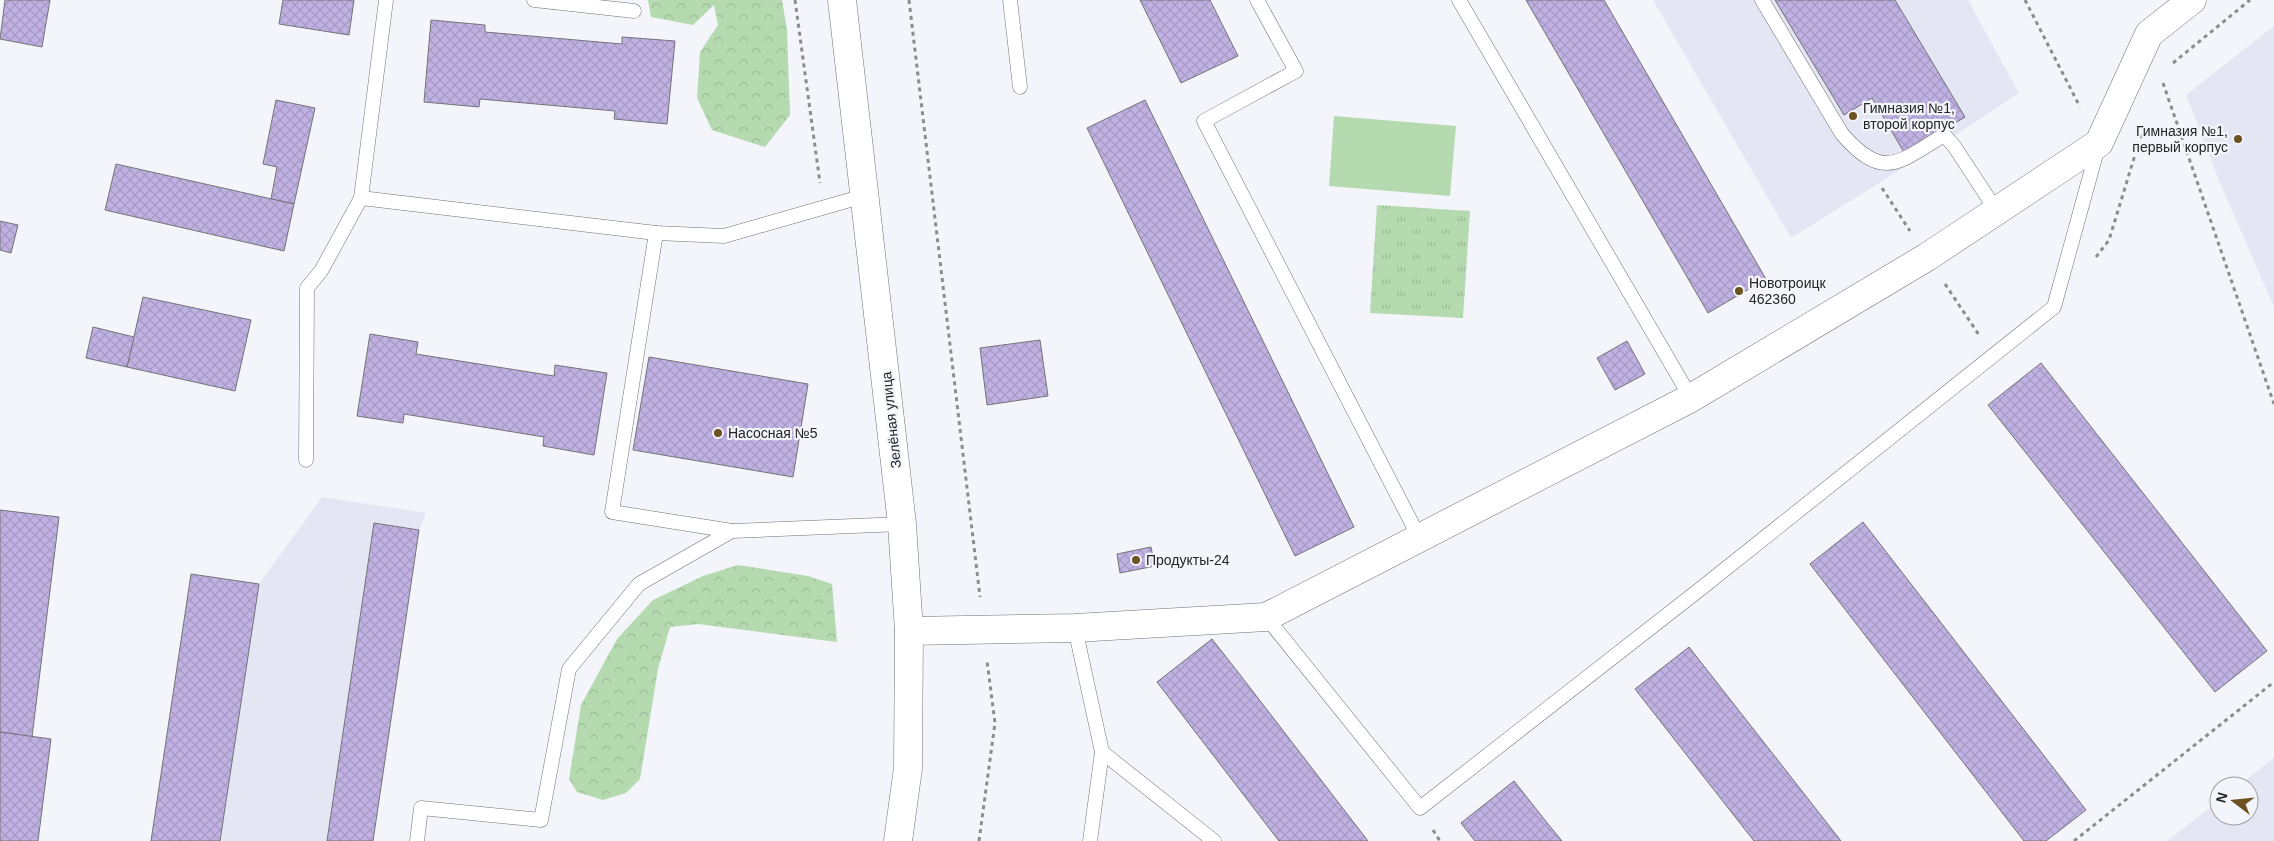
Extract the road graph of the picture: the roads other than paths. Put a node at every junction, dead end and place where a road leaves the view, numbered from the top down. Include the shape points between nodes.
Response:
1 (386, 0) edge
2 (534, 0) edge
3 (842, 0) edge
4 (1010, 0) edge
5 (1257, 0) edge
6 (1459, 0) edge
7 (1762, 0) edge
8 (2192, 0) edge
9 (553, 1) edge
10 (634, 11) dead end
11 (1020, 87) dead end
12 (2099, 143) junction
13 (864, 196) junction
14 (361, 198) junction
15 (1996, 210) junction
16 (656, 233) junction
17 (1691, 398) junction
18 (306, 460) dead end
19 (902, 524) junction
20 (732, 531) junction
21 (1420, 539) junction
22 (1266, 617) junction
23 (1075, 628) junction
24 (909, 632) junction
25 (1102, 752) junction
26 (417, 841) edge
27 (898, 841) edge
28 (1090, 841) edge
29 (1214, 841) edge

1 - 14 lane
2 - 9 lane
3 - 13 street, Зелёная улица
4 - 11 lane
5 - 21 lane via 1296,71 1204,121
6 - 17 lane
7 - 15 lane via 1842,134 1857,150 1871,160 1887,164 1903,160 1944,135
8 - 12 street via 2150,34
9 - 10 lane
12 - 15 street
12 - 22 lane via 2054,307 1420,808
13 - 16 lane via 724,236
13 - 19 street, Зелёная улица
14 - 16 lane
14 - 18 lane via 321,271 307,288
15 - 17 street via 1927,257
16 - 20 lane via 612,512
17 - 21 street
19 - 20 lane
19 - 24 street, Зелёная улица
20 - 26 lane via 639,584 569,669 541,820 421,808
21 - 22 street
22 - 23 street
23 - 24 street
23 - 25 lane
24 - 27 street, Зелёная улица via 908,768
25 - 28 lane
25 - 29 lane

